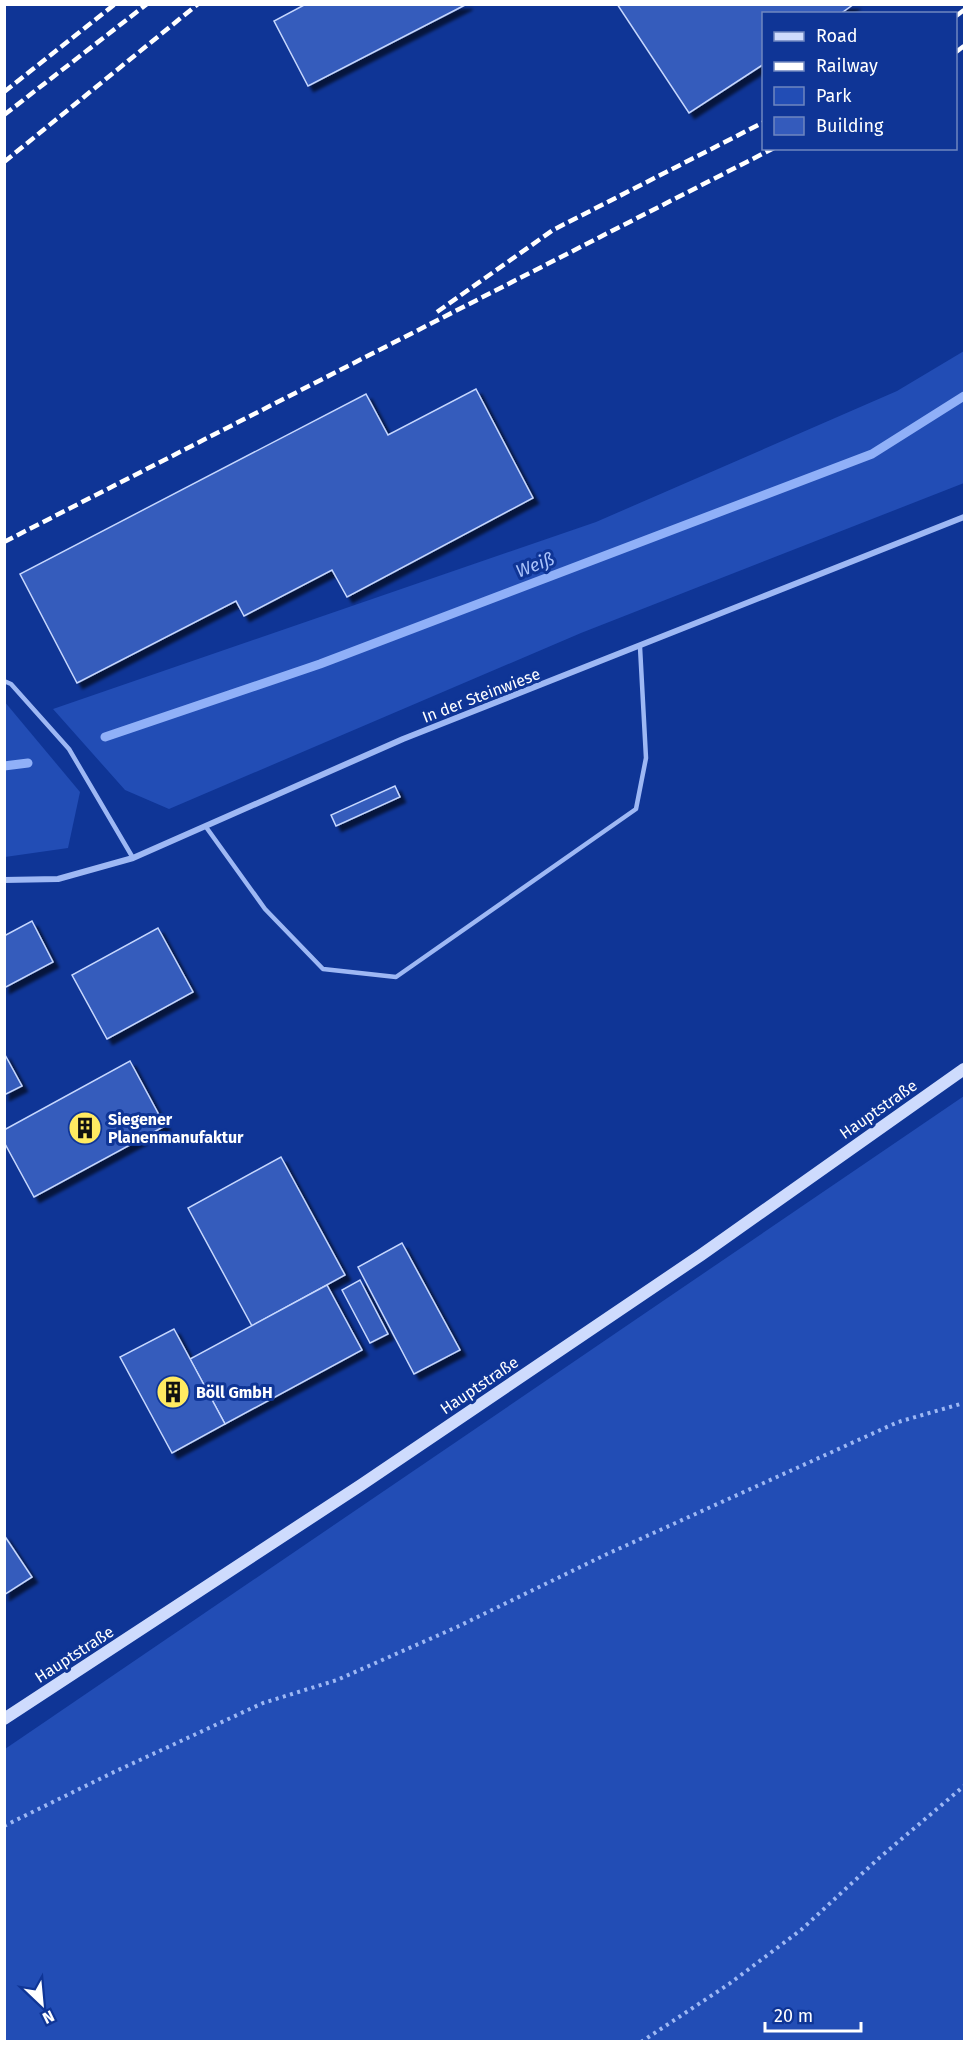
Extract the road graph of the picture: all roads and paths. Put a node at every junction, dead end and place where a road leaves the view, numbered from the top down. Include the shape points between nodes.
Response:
1 (964, 517) edge
2 (640, 647) junction
3 (4, 681) edge
4 (206, 827) junction
5 (133, 858) junction
6 (4, 880) edge
7 (964, 1069) edge
8 (964, 1404) edge
9 (4, 1719) edge
10 (964, 1786) edge
11 (4, 1826) edge
12 (641, 2042) edge

1 - 2 street, In der Steinwiese
2 - 4 street, In der Steinwiese via 404,739
2 - 4 lane via 646,758 636,809 396,977 323,969 266,909
3 - 5 lane via 69,749
4 - 5 street, In der Steinwiese
5 - 6 street, In der Steinwiese via 58,879
7 - 9 main road, Hauptstraße via 701,1255 371,1479
8 - 11 path via 898,1422 457,1627 337,1680 263,1703
10 - 12 path via 801,1930

